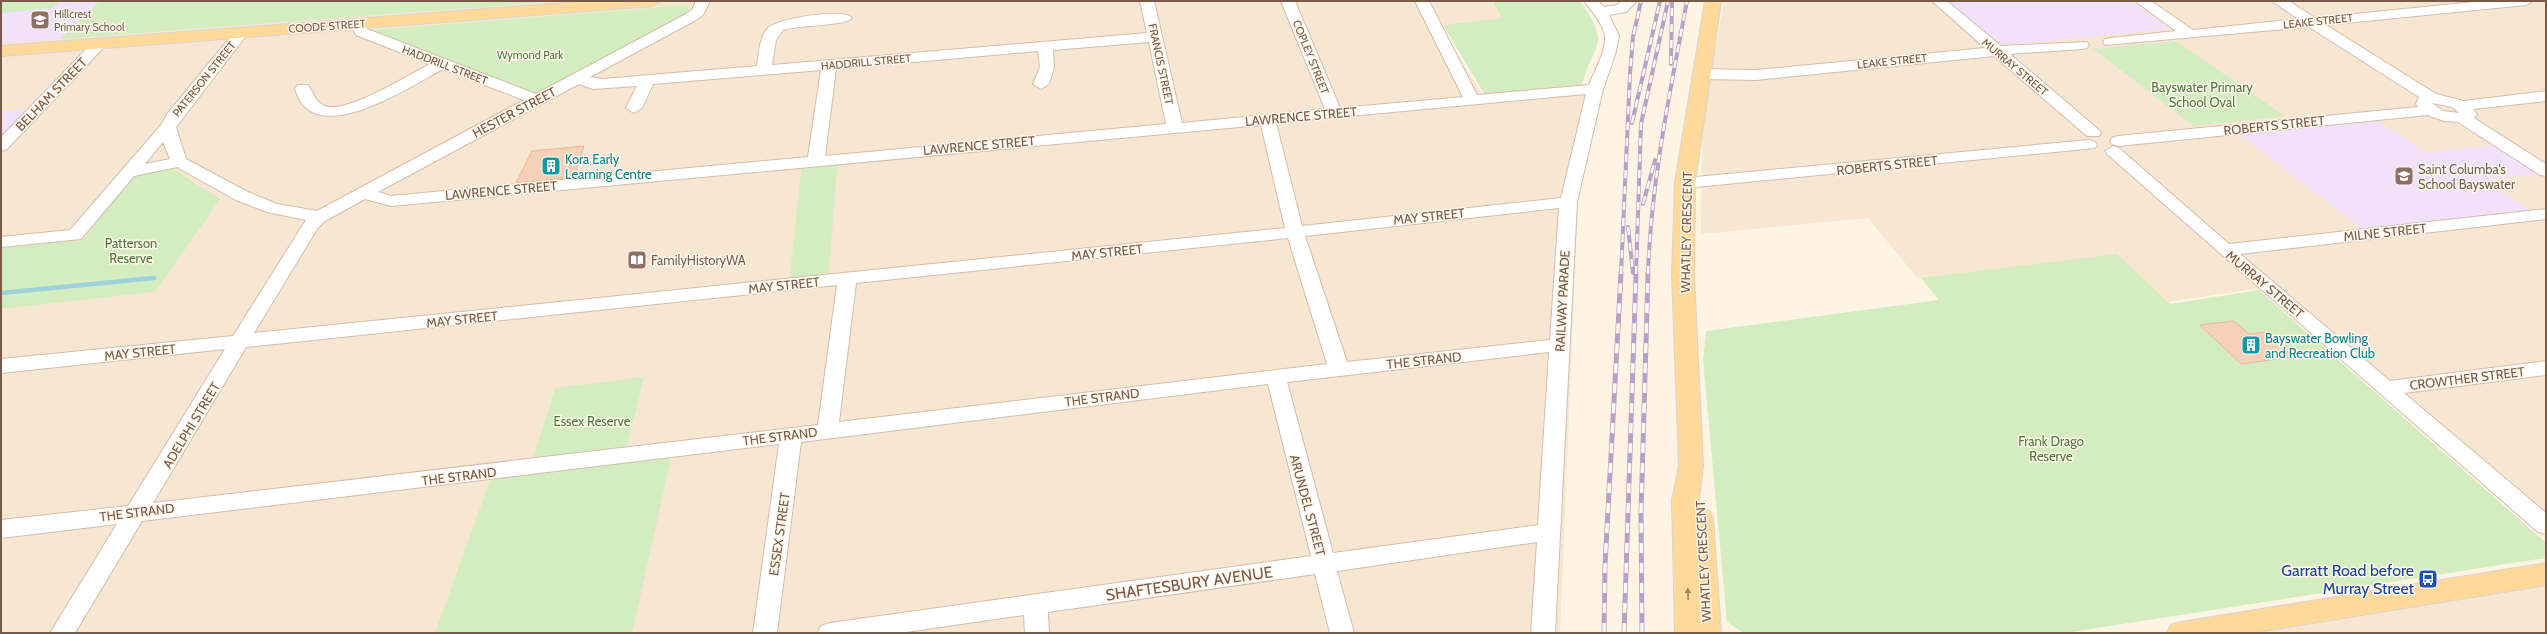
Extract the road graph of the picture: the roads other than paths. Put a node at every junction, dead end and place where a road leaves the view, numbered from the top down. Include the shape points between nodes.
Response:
1 (653, 1) edge
2 (703, 1) edge
3 (1147, 1) edge
4 (1288, 1) edge
5 (1422, 1) edge
6 (1630, 1) edge
7 (1713, 1) edge
8 (1939, 1) edge
9 (2142, 1) edge
10 (2279, 1) edge
11 (2417, 1) edge
12 (2526, 1) edge
13 (1595, 6) edge
14 (2432, 10) junction
15 (845, 18) dead end
16 (2312, 22) junction
17 (357, 24) junction
18 (242, 32) junction
19 (2188, 34) junction
20 (1155, 38) junction
21 (2110, 42) dead end
22 (100, 43) junction
23 (2082, 45) dead end
24 (1045, 47) junction
25 (1, 50) edge
26 (1996, 51) junction
27 (441, 64) junction
28 (830, 65) junction
29 (764, 71) junction
30 (1702, 74) junction
31 (578, 78) junction
32 (647, 80) junction
33 (1042, 84) dead end
34 (303, 88) dead end
35 (1595, 89) junction
36 (2546, 96) edge
37 (537, 100) junction
38 (1472, 100) junction
39 (2430, 104) junction
40 (634, 108) dead end
41 (2462, 112) junction
42 (1334, 113) junction
43 (1267, 119) junction
44 (168, 127) junction
45 (1174, 127) junction
46 (2091, 139) junction
47 (1, 146) edge
48 (2116, 146) junction
49 (816, 160) junction
50 (179, 162) junction
51 (2546, 171) edge
52 (127, 173) junction
53 (1685, 183) junction
54 (364, 193) junction
55 (1568, 202) junction
56 (2546, 214) edge
57 (319, 217) junction
58 (1295, 232) junction
59 (1, 242) edge
60 (2225, 250) junction
61 (847, 279) junction
62 (242, 341) junction
63 (1559, 345) junction
64 (1, 366) edge
65 (2546, 368) edge
66 (1339, 369) junction
67 (1276, 377) junction
68 (2389, 388) junction
69 (828, 430) junction
70 (792, 434) junction
71 (138, 512) junction
72 (2546, 526) edge
73 (1, 529) edge
74 (1548, 532) junction
75 (1324, 565) junction
76 (2546, 574) edge
77 (1036, 604) junction
78 (1703, 632) edge
79 (62, 633) edge
80 (765, 633) edge
81 (830, 633) edge
82 (1037, 633) edge
83 (1342, 633) edge
84 (1544, 633) edge
85 (2181, 633) edge

1 - 17 main road, COODE STREET
2 - 31 street, HESTER STREET via 698,12 691,17
3 - 20 street, FRANCIS STREET
4 - 42 street, COPLEY STREET
5 - 38 street
6 - 13 street, RAILWAY PARADE via 1622,8
7 - 30 main road, WHATLEY CRESCENT
8 - 26 street, MURRAY STREET
9 - 19 street
10 - 16 street
11 - 14 street
12 - 14 street, LEAKE STREET
13 - 35 street, RAILWAY PARADE via 1612,36
14 - 16 street, LEAKE STREET
15 - 29 street via 778,26 772,32
16 - 19 street, LEAKE STREET
16 - 39 street
17 - 18 main road, COODE STREET
17 - 27 street, HADDRILL STREET via 361,32
18 - 22 main road, COODE STREET
18 - 44 street, PATERSON STREET via 174,116
19 - 21 street, LEAKE STREET
20 - 24 street, HADDRILL STREET
20 - 45 street, FRANCIS STREET
22 - 25 main road, COODE STREET
22 - 47 street, BELHAM STREET
23 - 26 street, LEAKE STREET
24 - 28 street, HADDRILL STREET
24 - 33 street via 1047,67
26 - 30 street, LEAKE STREET via 1756,76
26 - 46 street, MURRAY STREET
27 - 34 street via 358,105 335,112 326,112 313,106 304,96
27 - 37 street, HADDRILL STREET
28 - 29 street, HADDRILL STREET
28 - 49 street
29 - 32 street, HADDRILL STREET
30 - 53 main road, WHATLEY CRESCENT
31 - 32 street, HADDRILL STREET via 597,84
31 - 37 street, HESTER STREET
32 - 40 street
35 - 38 street, LAWRENCE STREET
35 - 55 street, RAILWAY PARADE
36 - 41 street
37 - 54 street, HESTER STREET
38 - 42 street, LAWRENCE STREET
39 - 41 street via 2449,117
39 - 48 street, ROBERTS STREET
41 - 51 street
42 - 43 street, LAWRENCE STREET
43 - 45 street, LAWRENCE STREET
43 - 58 street
44 - 50 street, PATERSON STREET
44 - 52 street, PATERSON STREET
45 - 49 street, LAWRENCE STREET
46 - 48 street, ROBERTS STREET via 2101,150
46 - 53 street, ROBERTS STREET
48 - 60 street, MURRAY STREET
49 - 54 street, LAWRENCE STREET via 391,201
50 - 52 street
50 - 57 street via 242,196 273,208
52 - 59 street, PATERSON STREET via 75,234
53 - 78 main road, WHATLEY CRESCENT via 1683,275 1691,466 1685,500
54 - 57 street, HESTER STREET
55 - 58 street, MAY STREET
55 - 63 street, RAILWAY PARADE
56 - 60 street, MILNE STREET
57 - 62 street, ADELPHI STREET via 310,226
58 - 61 street, MAY STREET
58 - 66 street
60 - 68 street, MURRAY STREET
61 - 62 street, MAY STREET
61 - 69 street
62 - 64 street, MAY STREET
62 - 71 street, ADELPHI STREET
63 - 66 street, THE STRAND
63 - 74 street, RAILWAY PARADE
65 - 68 street, CROWTHER STREET
66 - 67 street, THE STRAND
67 - 69 street, THE STRAND
67 - 75 street, ARUNDEL STREET
68 - 72 street, MURRAY STREET
69 - 70 street, THE STRAND
70 - 71 street, THE STRAND via 493,472
70 - 80 street, ESSEX STREET
71 - 73 street, THE STRAND
71 - 79 street, ADELPHI STREET
74 - 75 street, SHAFTESBURY AVENUE
74 - 84 street, RAILWAY PARADE
75 - 77 street, SHAFTESBURY AVENUE
75 - 83 street, ARUNDEL STREET
76 - 85 main road
77 - 81 street, SHAFTESBURY AVENUE
77 - 82 street

